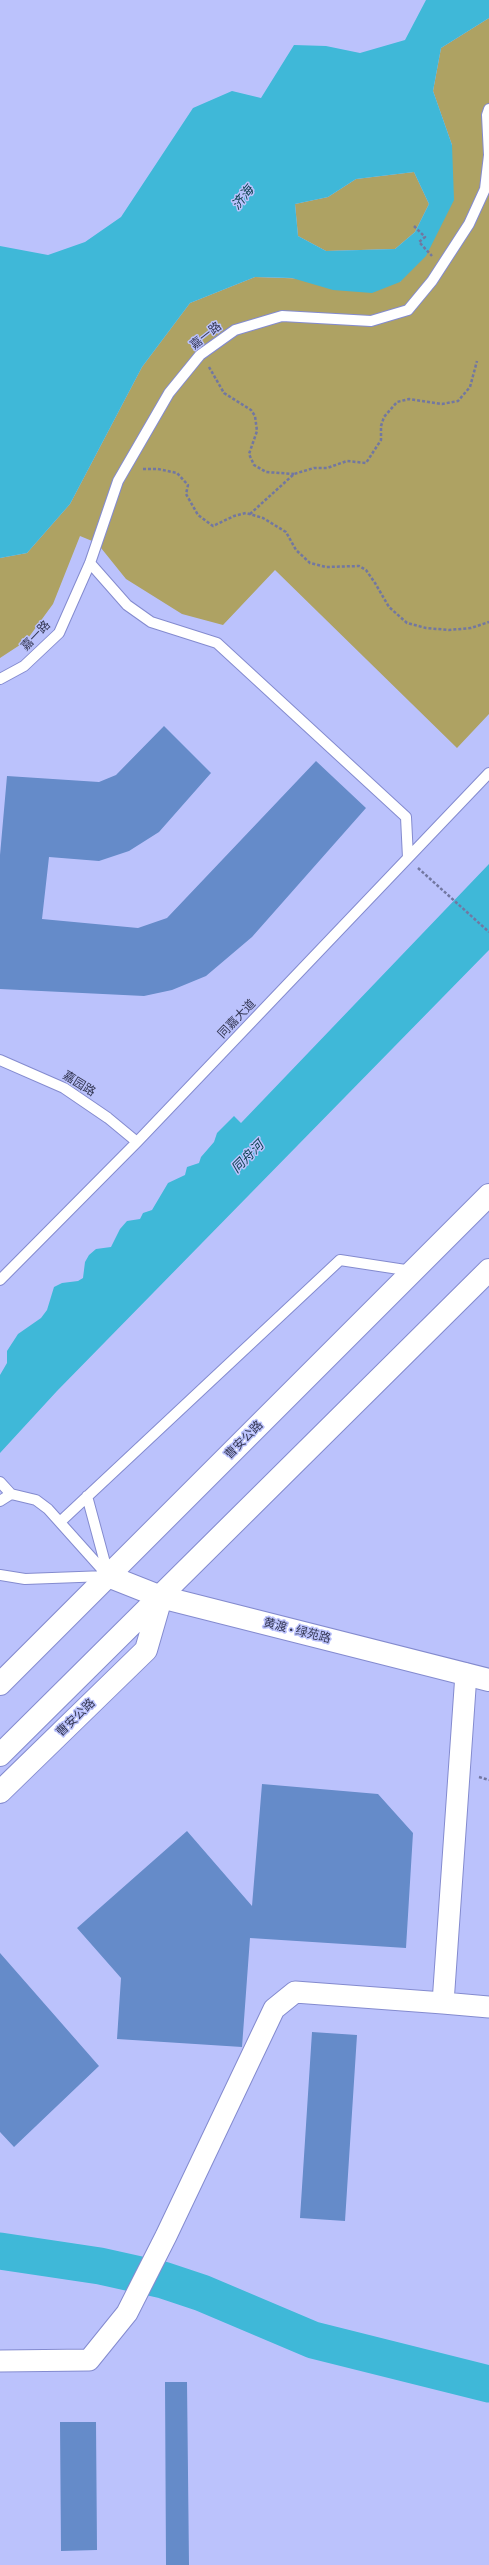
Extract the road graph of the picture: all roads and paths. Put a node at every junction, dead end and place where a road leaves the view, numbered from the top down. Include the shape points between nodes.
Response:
1 (489, 109) edge
2 (489, 155) edge
3 (414, 226) dead end
4 (431, 255) dead end
5 (200, 356) junction
6 (477, 361) dead end
7 (124, 470) junction
8 (294, 474) junction
9 (250, 514) junction
10 (90, 563) junction
11 (489, 622) edge
12 (0, 679) edge
13 (489, 773) edge
14 (408, 858) junction
15 (489, 932) edge
16 (0, 1060) edge
17 (137, 1142) junction
18 (489, 1195) edge
19 (489, 1270) edge
20 (413, 1271) junction
21 (0, 1280) edge
22 (0, 1482) edge
23 (11, 1494) junction
24 (87, 1496) junction
25 (0, 1501) edge
26 (60, 1522) junction
27 (0, 1575) edge
28 (108, 1576) junction
29 (161, 1597) junction
30 (466, 1674) junction
31 (489, 1680) edge
32 (0, 1684) edge
33 (0, 1755) edge
34 (0, 1792) edge
35 (443, 2003) junction
36 (489, 2007) edge
37 (0, 2361) edge

1 - 2 lane, 嘉一路
2 - 5 lane, 嘉一路 via 485,189 470,224 432,281 408,310 371,321 282,316 235,330
3 - 4 path via 425,237 419,242
5 - 7 lane, 嘉一路 via 169,393
5 - 8 path via 224,393 255,416 257,432 249,454 254,465 259,470 275,474
6 - 8 path via 470,387 458,401 442,404 409,399 397,402 384,417 381,440 366,463 347,461
7 - 9 path via 158,469 177,473 188,485 186,494 198,516 213,526 234,516
7 - 10 lane, 嘉一路
8 - 9 path
9 - 11 path via 263,518 286,532 296,550 310,563 326,566 359,566 366,570 389,607 407,623 449,630 471,628
10 - 12 lane, 嘉一路 via 59,633 24,666
10 - 14 lane via 127,606 151,622 217,644 406,817
13 - 14 lane, 同嘉大道
14 - 15 path
14 - 17 lane, 同嘉大道
16 - 17 lane, 嘉园路 via 64,1088 108,1118
17 - 21 lane, 同嘉大道
18 - 20 main road, 曹安公路
19 - 29 main road, 曹安公路
20 - 24 lane via 340,1260
20 - 28 main road, 曹安公路
22 - 23 lane
23 - 25 lane
23 - 26 lane via 36,1500
24 - 26 lane
24 - 28 lane
26 - 28 lane
27 - 28 lane via 25,1579
28 - 29 main road, 黄渡 • 绿苑路
28 - 32 main road, 曹安公路
29 - 30 main road, 黄渡 • 绿苑路
29 - 33 main road, 曹安公路
29 - 34 main road, 曹安公路 via 146,1650
30 - 31 main road, 黄渡 • 绿苑路
30 - 35 street
35 - 36 street
35 - 37 street via 295,1992 274,2008 127,2313 89,2360

